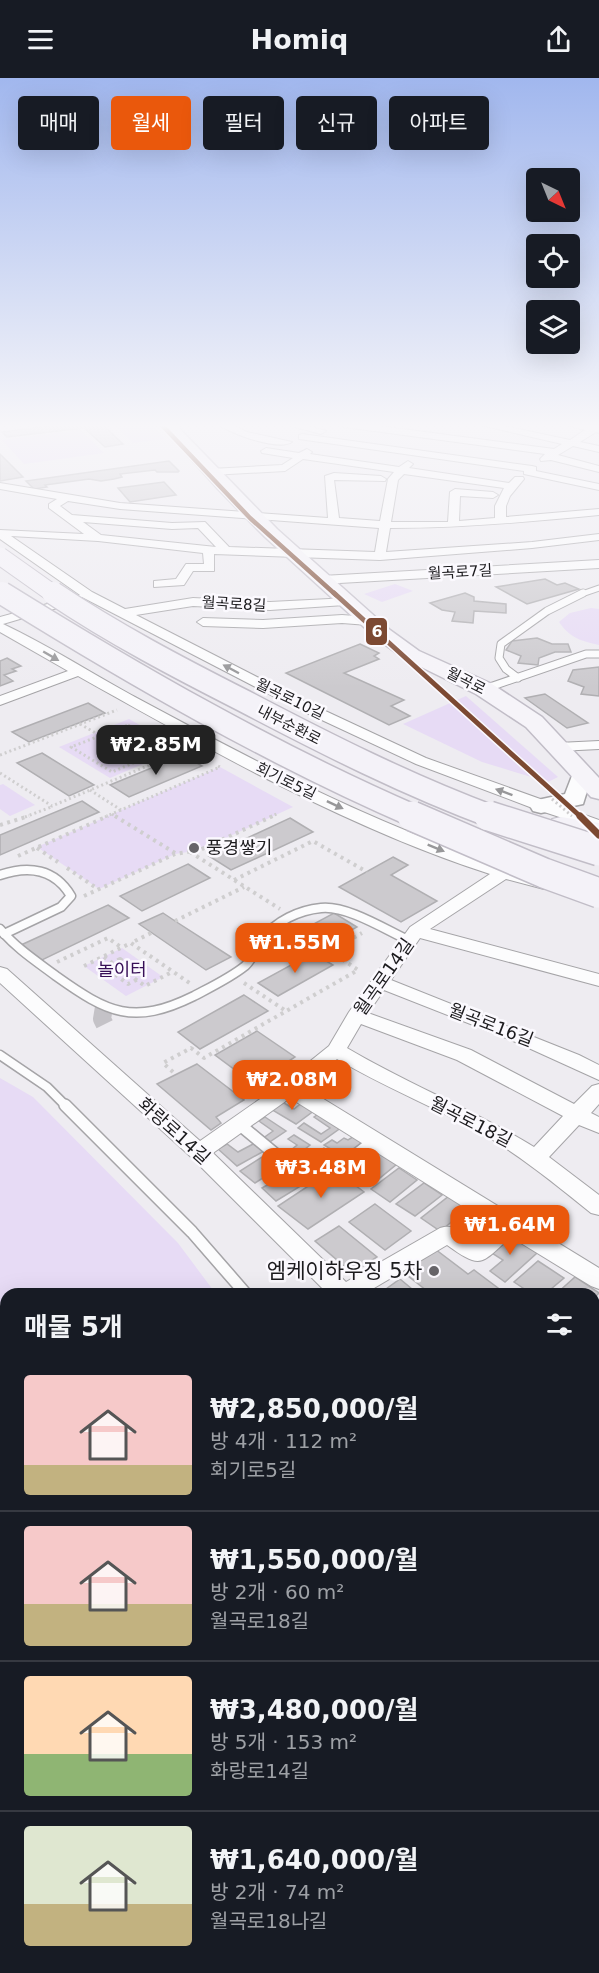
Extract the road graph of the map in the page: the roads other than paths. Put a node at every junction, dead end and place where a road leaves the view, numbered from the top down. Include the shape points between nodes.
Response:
1 (61, 511) edge
2 (187, 511) edge
3 (250, 511) edge
4 (333, 511) edge
5 (387, 511) edge
6 (454, 511) edge
7 (500, 511) edge
8 (599, 512) edge
9 (255, 517) junction
10 (71, 518) junction
11 (504, 521) junction
12 (334, 522) junction
13 (385, 525) junction
14 (453, 525) junction
15 (176, 526) junction
16 (0, 534) edge
17 (599, 537) edge
18 (98, 538) junction
19 (193, 548) junction
20 (476, 549) junction
21 (208, 550) junction
22 (0, 551) edge
23 (226, 551) junction
24 (293, 553) junction
25 (0, 556) edge
26 (380, 556) junction
27 (599, 564) edge
28 (490, 571) junction
29 (0, 578) edge
30 (322, 580) junction
31 (158, 584) dead end
32 (599, 588) edge
33 (0, 592) edge
34 (88, 595) junction
35 (345, 601) junction
36 (124, 613) junction
37 (0, 621) edge
38 (368, 621) junction
39 (203, 622) dead end
40 (0, 627) edge
41 (599, 654) edge
42 (79, 671) junction
43 (518, 678) junction
44 (484, 689) junction
45 (0, 701) edge
46 (599, 745) edge
47 (558, 747) junction
48 (582, 772) junction
49 (599, 792) edge
50 (541, 806) junction
51 (599, 825) edge
52 (599, 831) edge
53 (599, 851) edge
54 (500, 863) junction
55 (599, 868) edge
56 (0, 875) edge
57 (599, 882) edge
58 (599, 893) edge
59 (599, 899) edge
60 (2, 931) edge
61 (413, 936) junction
62 (0, 973) edge
63 (599, 980) edge
64 (380, 982) junction
65 (356, 1016) junction
66 (336, 1050) junction
67 (0, 1055) edge
68 (599, 1073) edge
69 (290, 1088) junction
70 (599, 1091) edge
71 (577, 1114) junction
72 (239, 1124) junction
73 (599, 1126) edge
74 (375, 1140) junction
75 (199, 1152) junction
76 (536, 1158) junction
77 (340, 1167) dead end
78 (304, 1178) dead end
79 (599, 1207) edge
80 (512, 1224) junction
81 (599, 1280) edge
82 (241, 1288) edge
83 (338, 1288) edge
84 (354, 1288) edge

1 - 10 street
2 - 9 street
3 - 9 main road, 월곡로
4 - 12 street
5 - 13 street
6 - 14 street
7 - 11 street
8 - 11 street via 549,513
9 - 12 street
9 - 24 main road, 월곡로
10 - 15 street
10 - 18 street
11 - 14 street
12 - 13 street
13 - 14 street
13 - 26 street
15 - 19 street
15 - 23 street via 201,524
16 - 18 street, 월곡로10길
16 - 34 street, 월곡로10길
17 - 20 street, 월곡로10길
18 - 19 street, 월곡로10길
19 - 21 street, 월곡로10길
20 - 26 street, 월곡로10길
20 - 28 street
21 - 23 street, 월곡로10길
21 - 31 street via 210,568 190,567 180,582
22 - 52 highway via 200,667 412,775 471,798 561,825
23 - 24 street, 월곡로10길
24 - 26 street, 월곡로10길
24 - 30 main road, 월곡로
25 - 53 highway, 내부순환로, bridge via 115,631 367,765 507,824
27 - 28 street, 월곡로7길
28 - 30 street, 월곡로7길
29 - 55 highway, 내부순환로 via 130,659 348,775 474,830
30 - 35 main road, 월곡로
32 - 43 lane via 551,608 501,644 499,658
33 - 54 highway, bridge via 111,661 353,790 454,835
34 - 36 street, 월곡로10길
34 - 37 street
35 - 36 street, 월곡로8길 via 270,606 193,602
35 - 38 main road, 월곡로
50 -> 36 street, 월곡로10길 via 375,741
38 - 39 street
38 - 44 main road, 월곡로 via 412,655
40 -> 42 street, 회기로5길
41 - 43 lane via 586,654
42 - 45 street
42 -> 54 street, 회기로5길 via 134,703 381,826
43 - 44 lane
44 - 47 main road, 월곡로 via 534,722
46 - 47 street
47 - 48 main road, 월곡로
48 - 49 main road, 월곡로
48 - 50 main road via 575,799
50 - 51 street, 월곡로10길
54 - 57 highway, bridge
54 - 58 highway, bridge via 544,873
54 - 59 street, 회기로5길
54 - 61 street
56 - 60 lane via 12,869 45,870 66,885 71,896 61,907
60 - 61 lane via 86,998 125,1013 148,1014 173,1007 232,975 247,964 264,936 310,908 339,908 376,926
61 - 63 street, 월곡로14길
61 - 64 street, 월곡로14길
62 - 75 street, 화랑로14길
64 - 65 street, 월곡로14길
64 - 68 street, 월곡로16길 via 501,1028
65 - 66 street, 월곡로14길
65 - 71 street via 464,1055
66 - 69 street, 월곡로14길
66 - 76 street, 월곡로18길 via 380,1076 483,1125
67 - 82 lane via 47,1087 192,1232
69 - 72 street, 월곡로14길
69 - 74 street
70 - 71 street
71 - 73 street
71 - 76 street
72 - 75 street, 월곡로14길
72 - 78 lane
74 - 77 lane
74 - 80 street
75 - 83 street, 화랑로14길
76 - 79 street, 월곡로18길
80 - 81 street
80 - 84 street via 476,1254 448,1234

